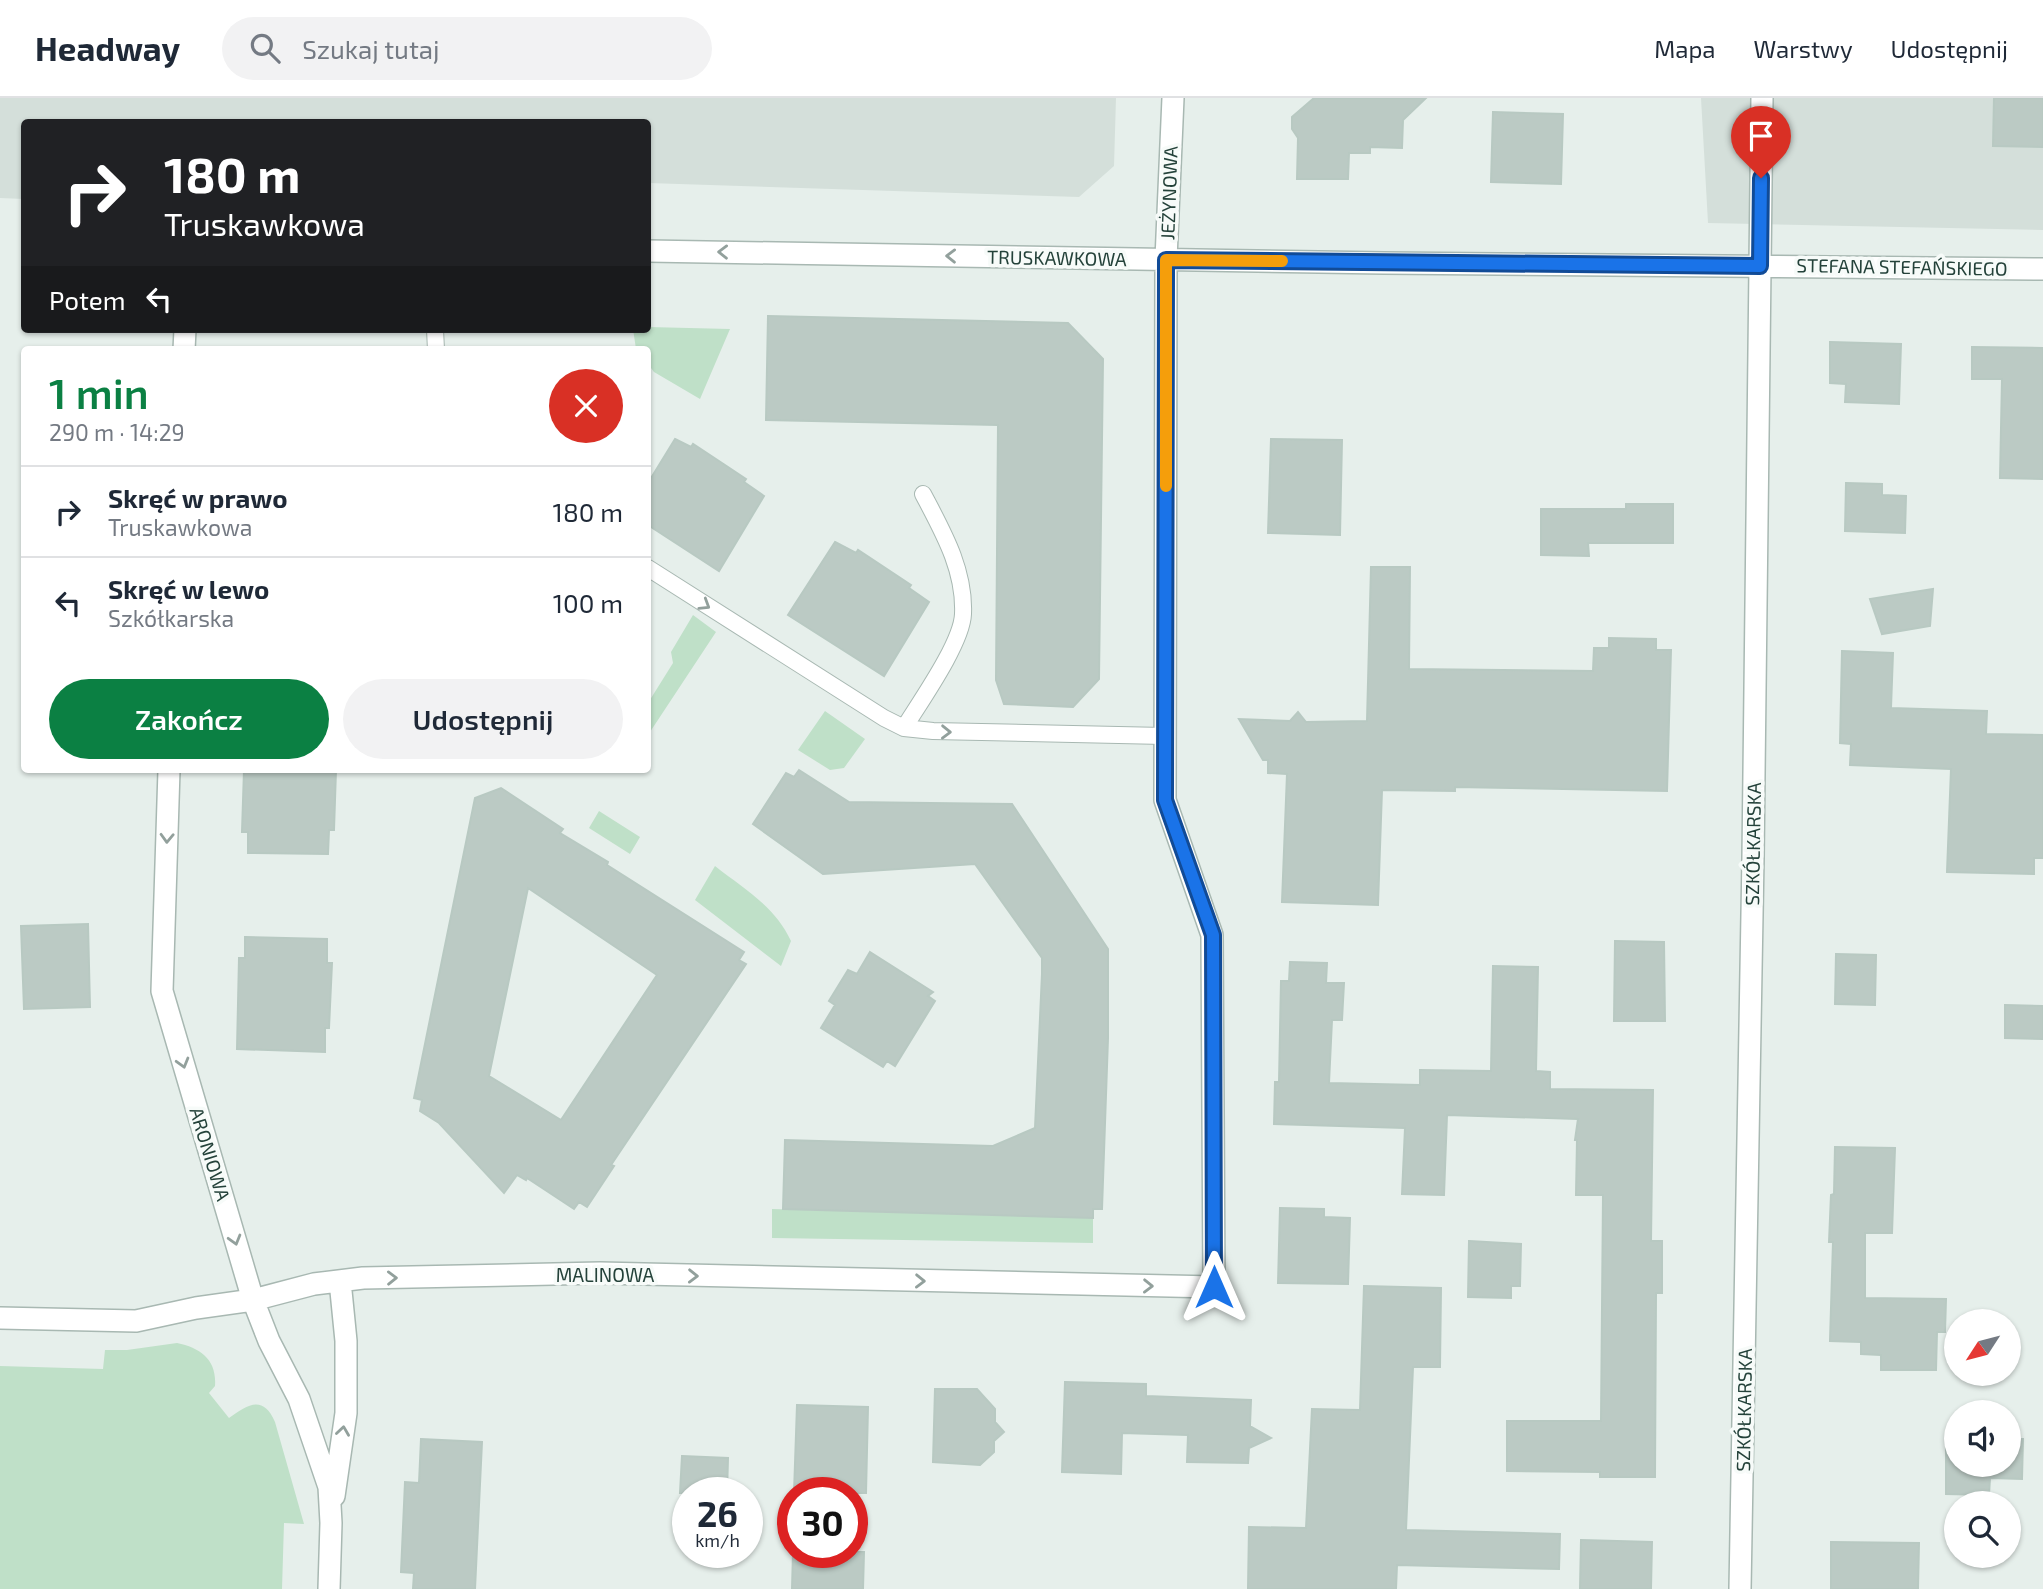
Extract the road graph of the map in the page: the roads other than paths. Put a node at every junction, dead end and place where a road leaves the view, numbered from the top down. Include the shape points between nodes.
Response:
1 (1173, 98) edge
2 (1762, 98) edge
3 (651, 251) edge
4 (1166, 260) junction
5 (1760, 266) junction
6 (2043, 269) edge
7 (923, 494) dead end
8 (651, 570) edge
9 (904, 728) junction
10 (1164, 736) junction
11 (169, 773) edge
12 (340, 1281) junction
13 (1214, 1287) joint
14 (253, 1300) junction
15 (0, 1318) edge
16 (331, 1523) junction
17 (329, 1589) edge
18 (1740, 1589) edge

1 - 4 street, JEŻYNOWA
2 - 5 street, SZKÓŁKARSKA
4 -> 3 street, TRUSKAWKOWA
4 - 5 street, TRUSKAWKOWA
4 - 10 street, JEŻYNOWA
5 - 6 street, STEFANA STEFAŃSKIEGO
5 - 18 street, SZKÓŁKARSKA
7 - 9 lane via 960,574 963,617 949,654
8 -> 9 lane
9 -> 10 lane
10 - 13 street, JEŻYNOWA via 1165,800 1213,935
11 -> 14 street, ARONIOWA via 162,991
12 -> 13 street, MALINOWA via 600,1273
12 - 14 street, MALINOWA
16 -> 12 street, ARONIOWA via 346,1413
14 - 15 street, MALINOWA via 136,1321
14 - 16 street, ARONIOWA via 299,1398 329,1487
16 - 17 street, ARONIOWA

